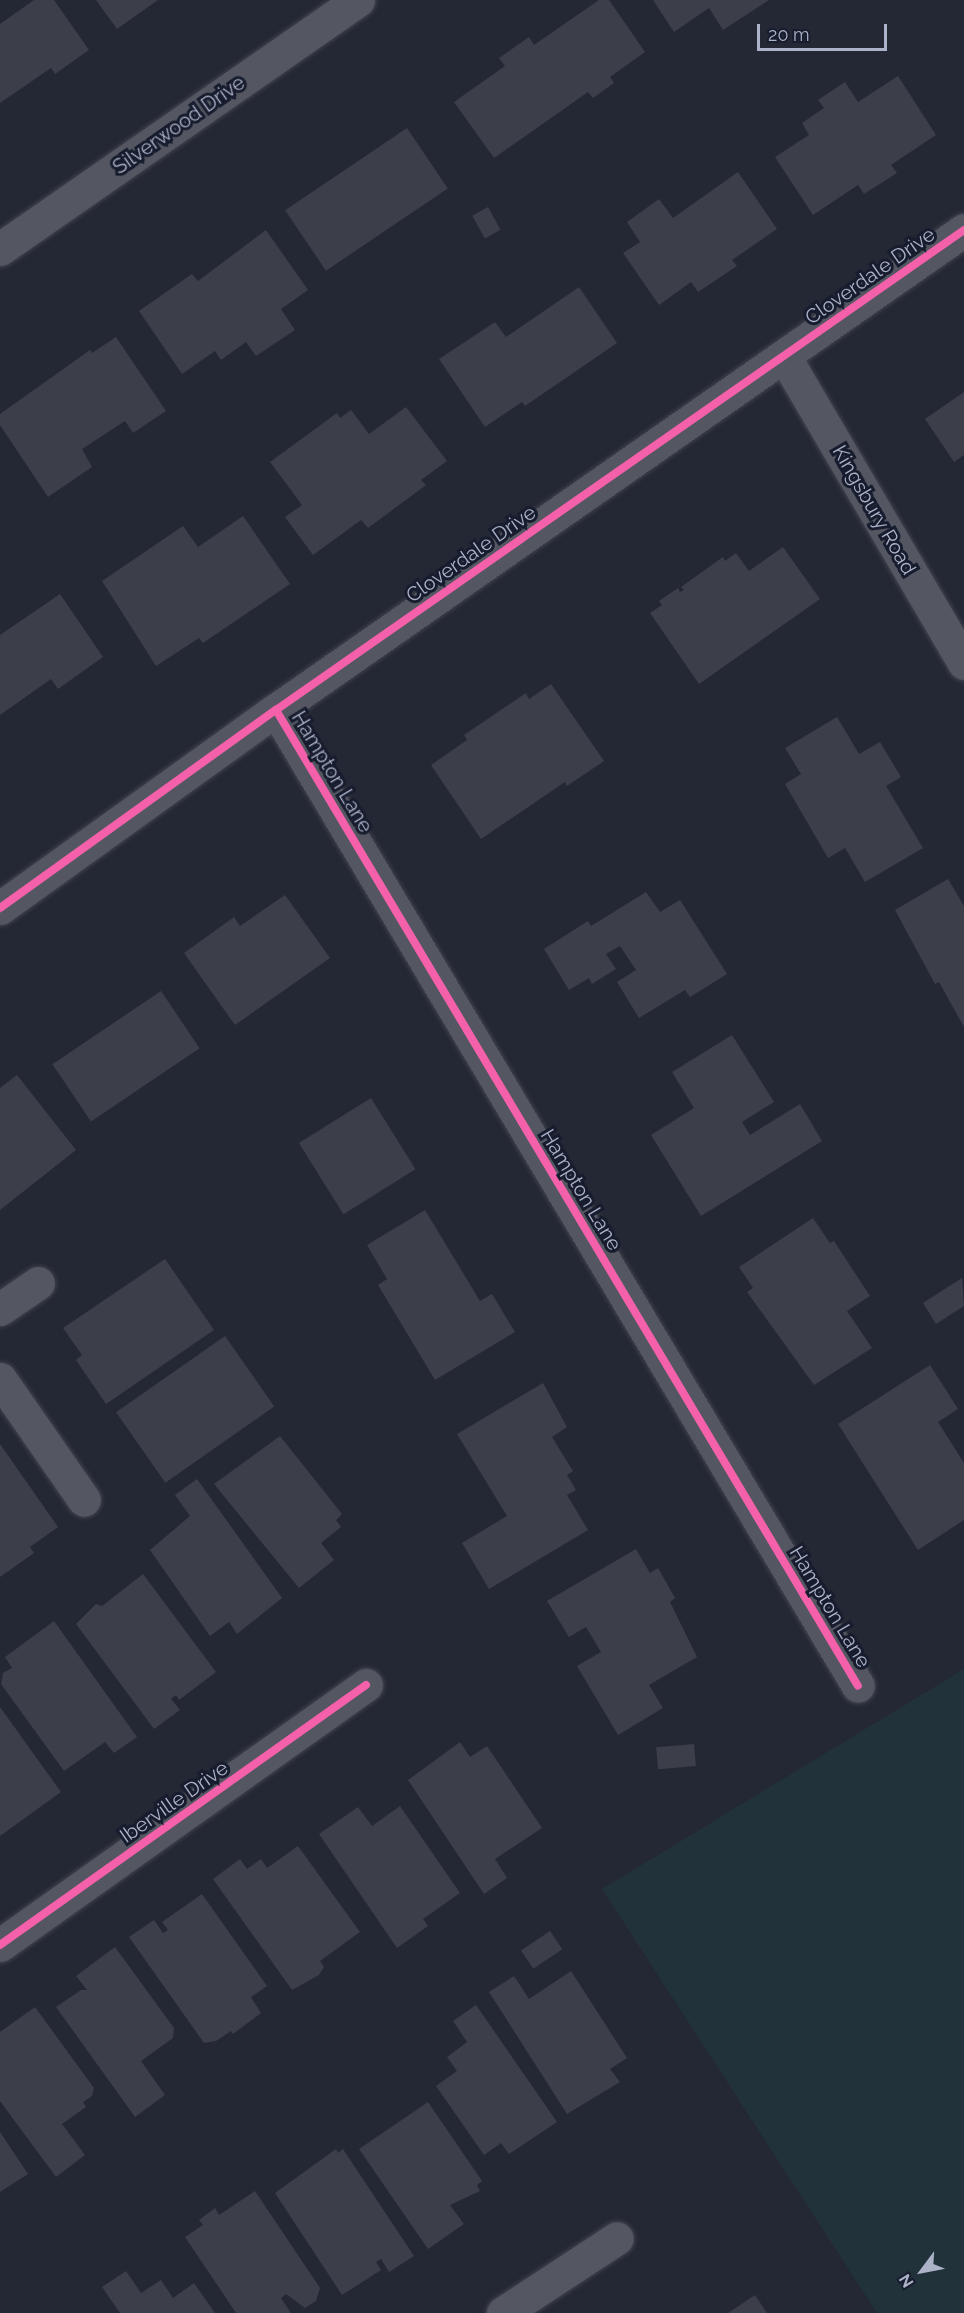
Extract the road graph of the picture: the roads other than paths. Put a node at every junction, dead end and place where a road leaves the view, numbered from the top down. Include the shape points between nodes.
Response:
1 (358, 0) edge
2 (964, 230) edge
3 (0, 249) edge
4 (784, 356) junction
5 (964, 663) edge
6 (276, 710) junction
7 (0, 908) edge
8 (38, 1283) dead end
9 (0, 1309) edge
10 (0, 1379) edge
11 (84, 1500) dead end
12 (366, 1685) dead end
13 (858, 1686) dead end
14 (0, 1945) edge
15 (617, 2238) dead end
16 (503, 2313) edge

1 - 3 street, Silverwood Drive
2 - 4 street, Cloverdale Drive
4 - 5 street, Kingsbury Road
4 - 6 street, Cloverdale Drive
6 - 7 street, Cloverdale Drive
6 - 13 street, Hampton Lane
8 - 9 street
10 - 11 street
12 - 14 street, Iberville Drive
15 - 16 street

